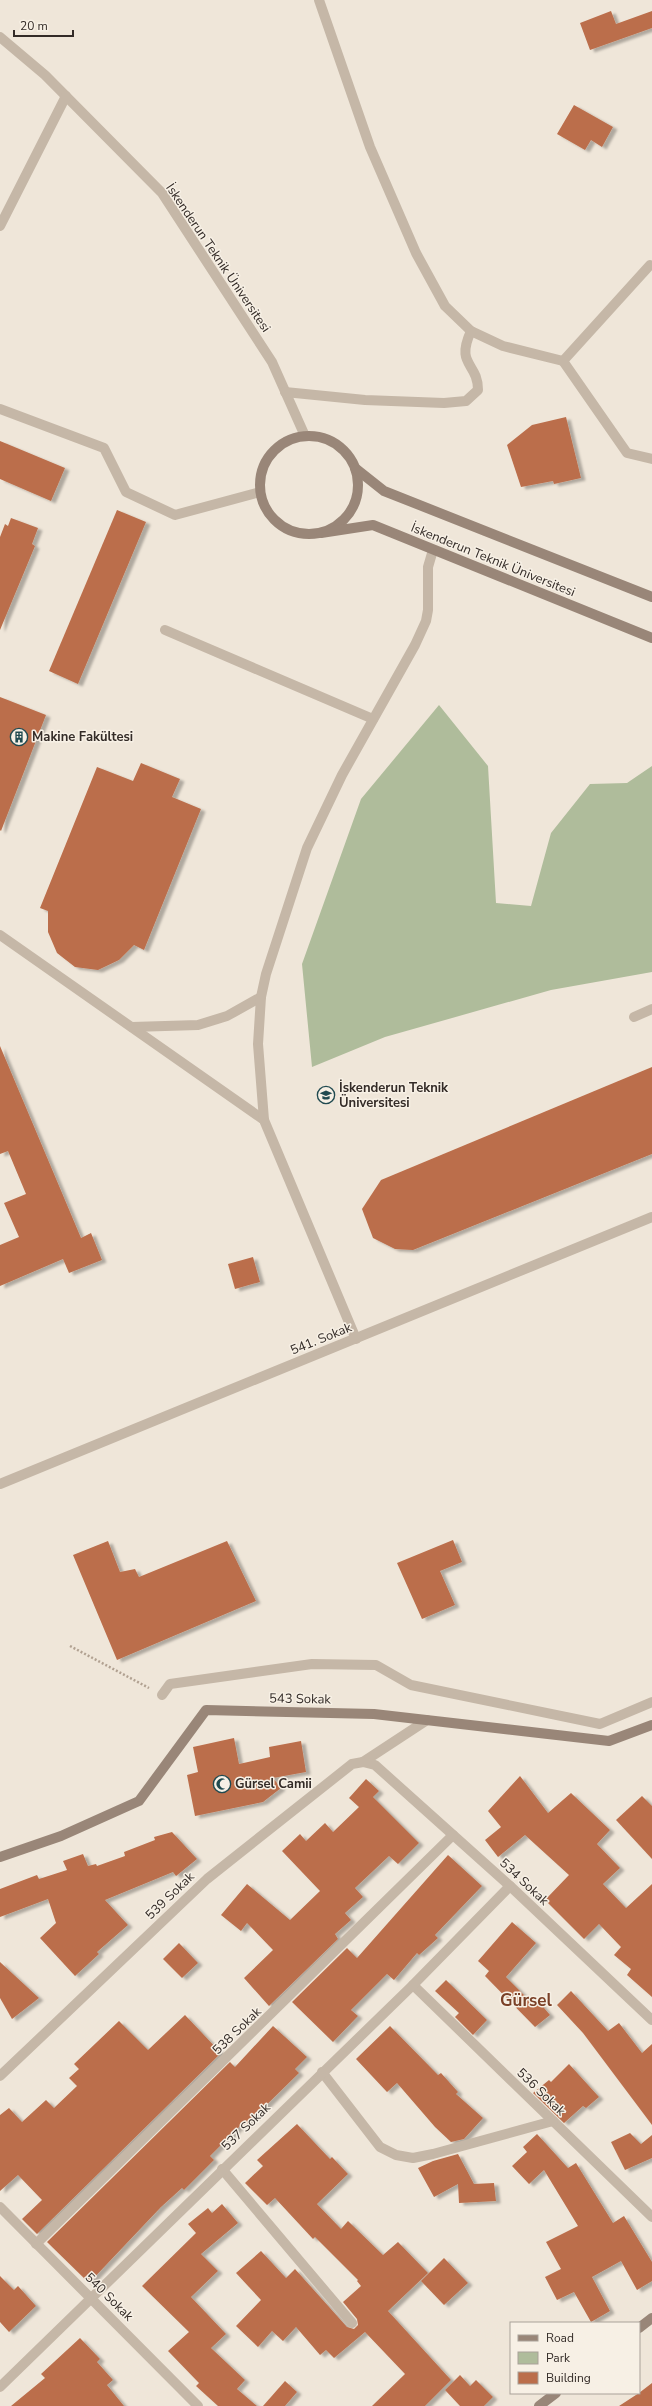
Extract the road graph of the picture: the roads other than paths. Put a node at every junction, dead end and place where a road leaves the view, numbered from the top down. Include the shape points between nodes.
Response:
1 (319, 0) edge
2 (0, 36) edge
3 (66, 96) junction
4 (0, 226) edge
5 (651, 265) edge
6 (471, 331) junction
7 (563, 361) junction
8 (285, 392) junction
9 (0, 409) edge
10 (305, 436) junction
11 (652, 459) edge
12 (355, 468) junction
13 (260, 492) junction
14 (321, 533) junction
15 (433, 550) junction
16 (652, 597) edge
17 (165, 630) dead end
18 (652, 638) edge
19 (373, 719) junction
20 (0, 935) edge
21 (262, 997) junction
22 (652, 1009) edge
23 (634, 1017) dead end
24 (132, 1027) junction
25 (264, 1120) junction
26 (652, 1217) edge
27 (356, 1339) junction
28 (0, 1484) edge
29 (162, 1695) road end
30 (652, 1702) edge
31 (427, 1720) junction
32 (652, 1725) edge
33 (364, 1762) junction
34 (453, 1835) junction
35 (0, 1857) edge
36 (510, 1886) junction
37 (413, 1985) junction
38 (652, 2020) edge
39 (322, 2072) junction
40 (0, 2076) edge
41 (553, 2121) junction
42 (222, 2169) junction
43 (0, 2207) edge
44 (652, 2217) edge
45 (36, 2244) junction
46 (92, 2297) junction
47 (652, 2318) edge
48 (352, 2323) dead end
49 (640, 2327) edge
50 (0, 2387) edge
51 (555, 2394) edge
52 (198, 2406) edge
53 (539, 2406) edge

1 - 6 street via 370,147 416,253 445,306
2 - 3 street, İskenderun Teknik Üniversitesi
3 - 4 street
3 - 8 street, İskenderun Teknik Üniversitesi via 162,193 272,362
5 - 7 street
6 - 7 street via 503,346
6 - 8 street via 464,345 465,354 477,380 478,390 466,401 444,403 365,400
7 - 11 street via 626,453
8 - 10 street, İskenderun Teknik Üniversitesi
9 - 13 street via 104,448 126,492 175,515
10 - 12 street via 321,437 336,443 347,454
10 - 13 street via 289,439 276,448 266,461 260,476
12 - 14 street via 358,484 348,515 336,526
12 - 16 street, İskenderun Teknik Üniversitesi via 384,491
13 - 14 street via 265,507 279,524 288,530 304,534
14 - 15 street, İskenderun Teknik Üniversitesi via 373,525
15 - 18 street, İskenderun Teknik Üniversitesi
15 - 19 street via 428,567 426,621
17 - 19 street
19 - 21 street via 342,775 307,848 266,974
20 - 24 street
21 - 24 street via 227,1016 198,1024
21 - 25 street via 258,1044
22 - 23 street
24 - 25 street
25 - 27 street
26 - 27 street, 541. Sokak
27 - 28 street, 541. Sokak
29 - 30 street via 170,1684 312,1664 376,1665 411,1685 600,1724
31 - 32 street, 543 Sokak via 609,1741
31 - 33 street, 539 Sokak
31 - 35 street, 543 Sokak via 374,1714 206,1710 139,1801 61,1836
33 - 34 street, 534 Sokak via 375,1765
33 - 40 street, 539 Sokak via 352,1764 207,1879
34 - 36 street, 534 Sokak
34 - 45 street, 538 Sokak
36 - 37 street, 537 Sokak
36 - 38 street, 534 Sokak
37 - 39 street, 537 Sokak
37 - 41 street, 536 Sokak
39 - 41 street via 380,2148 396,2155 413,2158 433,2154
39 - 42 street, 537 Sokak
41 - 44 street, 536 Sokak
42 - 46 street, 537 Sokak
42 - 48 street
43 - 45 street, 540 Sokak
45 - 46 street, 540 Sokak
46 - 50 street, 537 Sokak
46 - 52 street, 540 Sokak
47 - 49 street
51 - 53 street

